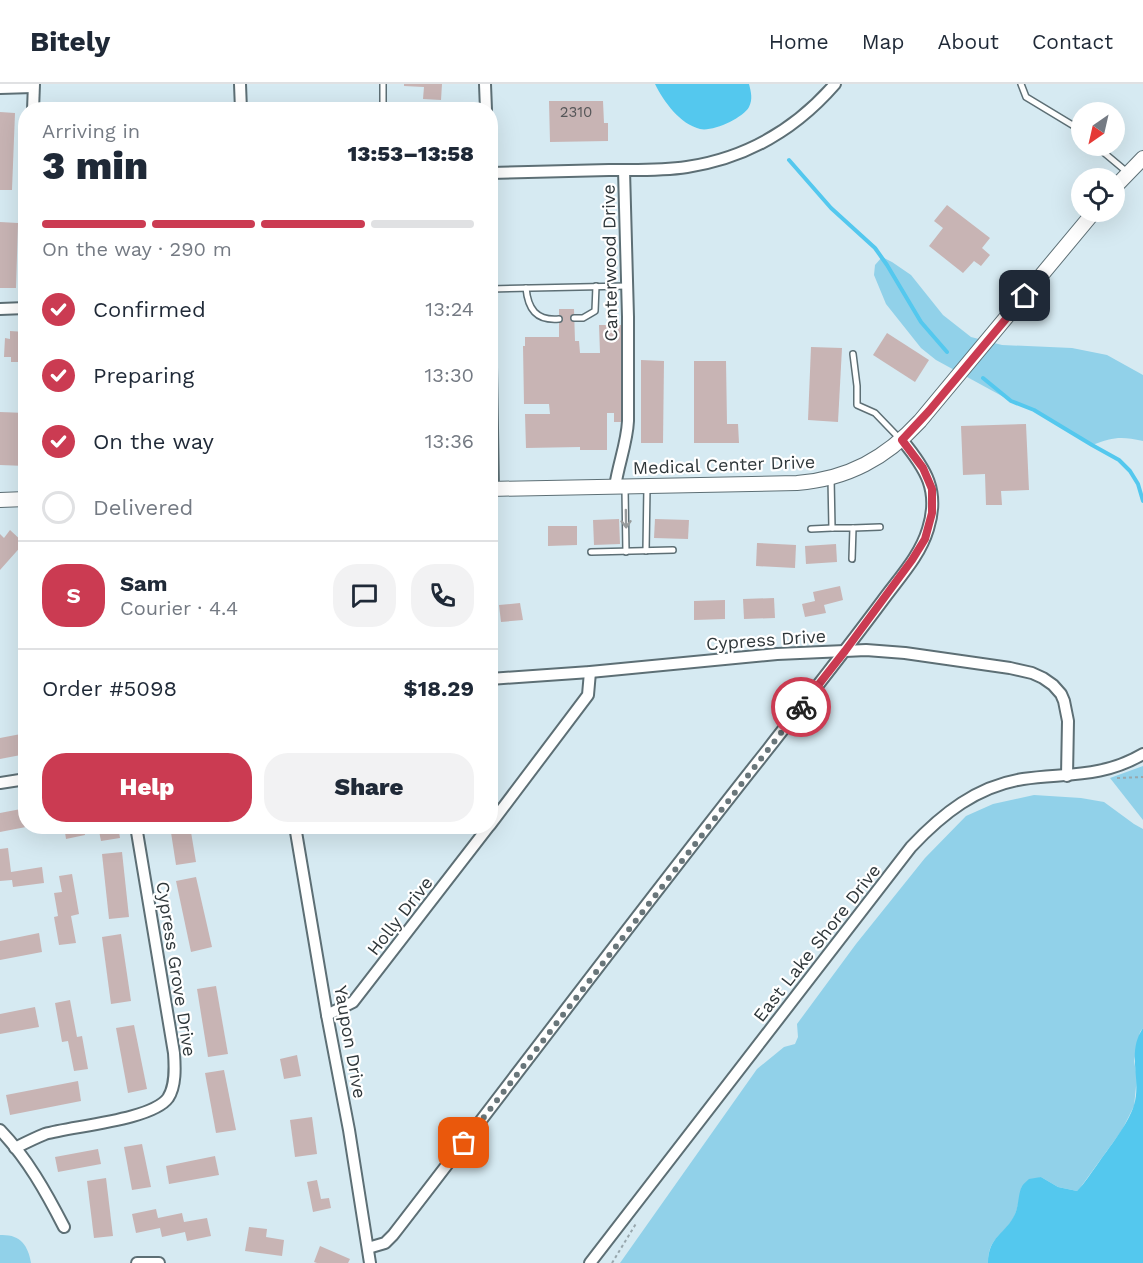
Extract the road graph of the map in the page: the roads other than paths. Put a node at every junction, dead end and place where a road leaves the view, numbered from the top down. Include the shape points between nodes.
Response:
1 (240, 84) edge
2 (383, 84) edge
3 (485, 84) edge
4 (834, 84) edge
5 (1021, 84) edge
6 (34, 86) edge
7 (0, 88) edge
8 (33, 102) edge
9 (241, 102) edge
10 (383, 102) edge
11 (486, 102) edge
12 (1071, 124) edge
13 (1108, 156) edge
14 (1143, 158) edge
15 (624, 170) junction
16 (498, 173) edge
17 (1128, 173) junction
18 (1125, 176) edge
19 (1086, 222) edge
20 (596, 286) junction
21 (627, 286) junction
22 (526, 288) junction
23 (498, 289) edge
24 (18, 308) edge
25 (0, 309) edge
26 (574, 318) dead end
27 (559, 319) dead end
28 (853, 354) dead end
29 (902, 440) junction
30 (831, 478) junction
31 (647, 486) junction
32 (620, 487) junction
33 (498, 489) edge
34 (0, 500) edge
35 (18, 500) edge
36 (880, 527) dead end
37 (832, 528) junction
38 (853, 528) junction
39 (811, 529) dead end
40 (673, 550) dead end
41 (646, 551) junction
42 (591, 552) dead end
43 (626, 552) junction
44 (852, 559) dead end
45 (845, 651) junction
46 (590, 672) junction
47 (498, 679) edge
48 (1143, 754) edge
49 (1067, 776) junction
50 (18, 780) edge
51 (0, 783) edge
52 (498, 815) edge
53 (137, 834) edge
54 (296, 834) edge
55 (484, 834) edge
56 (327, 1015) junction
57 (0, 1130) edge
58 (15, 1148) junction
59 (64, 1227) dead end
60 (368, 1248) junction
61 (137, 1263) edge
62 (159, 1263) edge
63 (370, 1263) edge
64 (591, 1263) edge

1 - 9 street
2 - 10 lane
3 - 11 street
4 - 15 street via 783,131 746,151 685,167
5 - 12 lane via 1026,97
6 - 7 street
6 - 8 street
13 - 17 lane
14 - 17 street
15 - 16 street, Canterwood Drive
15 - 21 street, Canterwood Drive
17 - 18 street
19 - 29 street, Medical Center Drive
20 - 21 lane
20 - 22 lane
20 - 26 lane via 595,311
21 - 32 street, Canterwood Drive via 628,428
22 - 23 lane
22 - 27 lane via 527,302 538,316
24 - 25 street
28 - 29 lane via 857,405 875,413
29 - 30 street, Medical Center Drive via 861,467
29 - 45 street via 932,489 929,527 912,560
30 - 31 street, Medical Center Drive via 797,483
30 - 37 lane
31 - 32 street, Medical Center Drive
31 - 41 lane
32 - 33 street, Medical Center Drive
32 -> 43 lane
34 - 35 street
36 - 38 lane
37 - 38 lane
37 - 39 lane
38 - 44 lane
40 - 41 lane
41 - 43 lane
42 - 43 lane
45 - 46 street, Cypress Drive
45 - 49 street, Cypress Drive via 905,653 1010,668 1043,678 1064,701 1068,721
45 - 60 street via 393,1235 385,1243
46 - 47 street, Cypress Drive
46 - 52 street, Holly Drive via 588,695
48 - 49 street, East Lake Shore Drive via 1095,772
49 - 64 street, East Lake Shore Drive via 1022,779 986,789 944,814 928,829
50 - 51 street
53 - 58 street, Cypress Grove Drive via 174,1053 170,1093 154,1109 45,1134
54 - 56 street, Yaupon Drive
55 - 56 street, Holly Drive via 353,1002
56 - 60 street, Yaupon Drive
57 - 58 street
58 - 59 street via 43,1186
60 - 63 street, Yaupon Drive
61 - 62 street

